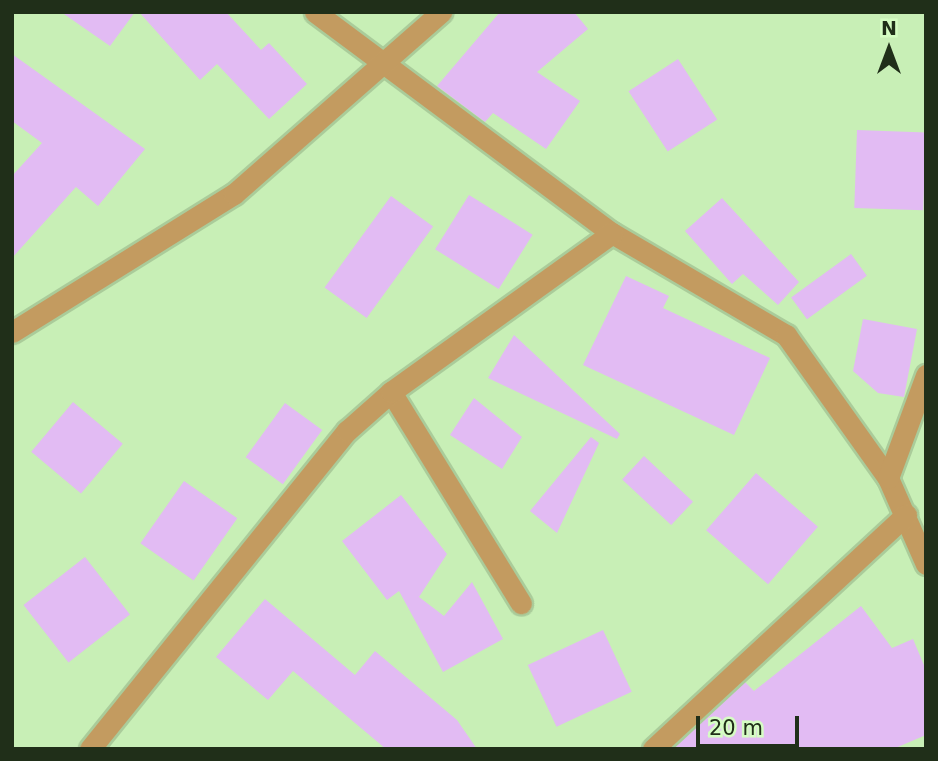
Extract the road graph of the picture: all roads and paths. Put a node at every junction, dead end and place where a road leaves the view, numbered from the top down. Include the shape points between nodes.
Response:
1 (315, 12) edge
2 (441, 12) edge
3 (384, 68) junction
4 (612, 233) junction
5 (12, 332) edge
6 (926, 375) edge
7 (390, 392) junction
8 (888, 478) junction
9 (906, 515) junction
10 (923, 551) edge
11 (522, 603) dead end
12 (90, 749) edge
13 (653, 749) edge

1 - 3 street
2 - 3 street
3 - 4 street
3 - 5 street via 234,194
4 - 7 street
4 - 8 street via 786,335
6 - 8 street
7 - 11 street
7 - 12 street via 347,431
8 - 9 street
9 - 10 street
9 - 13 street

